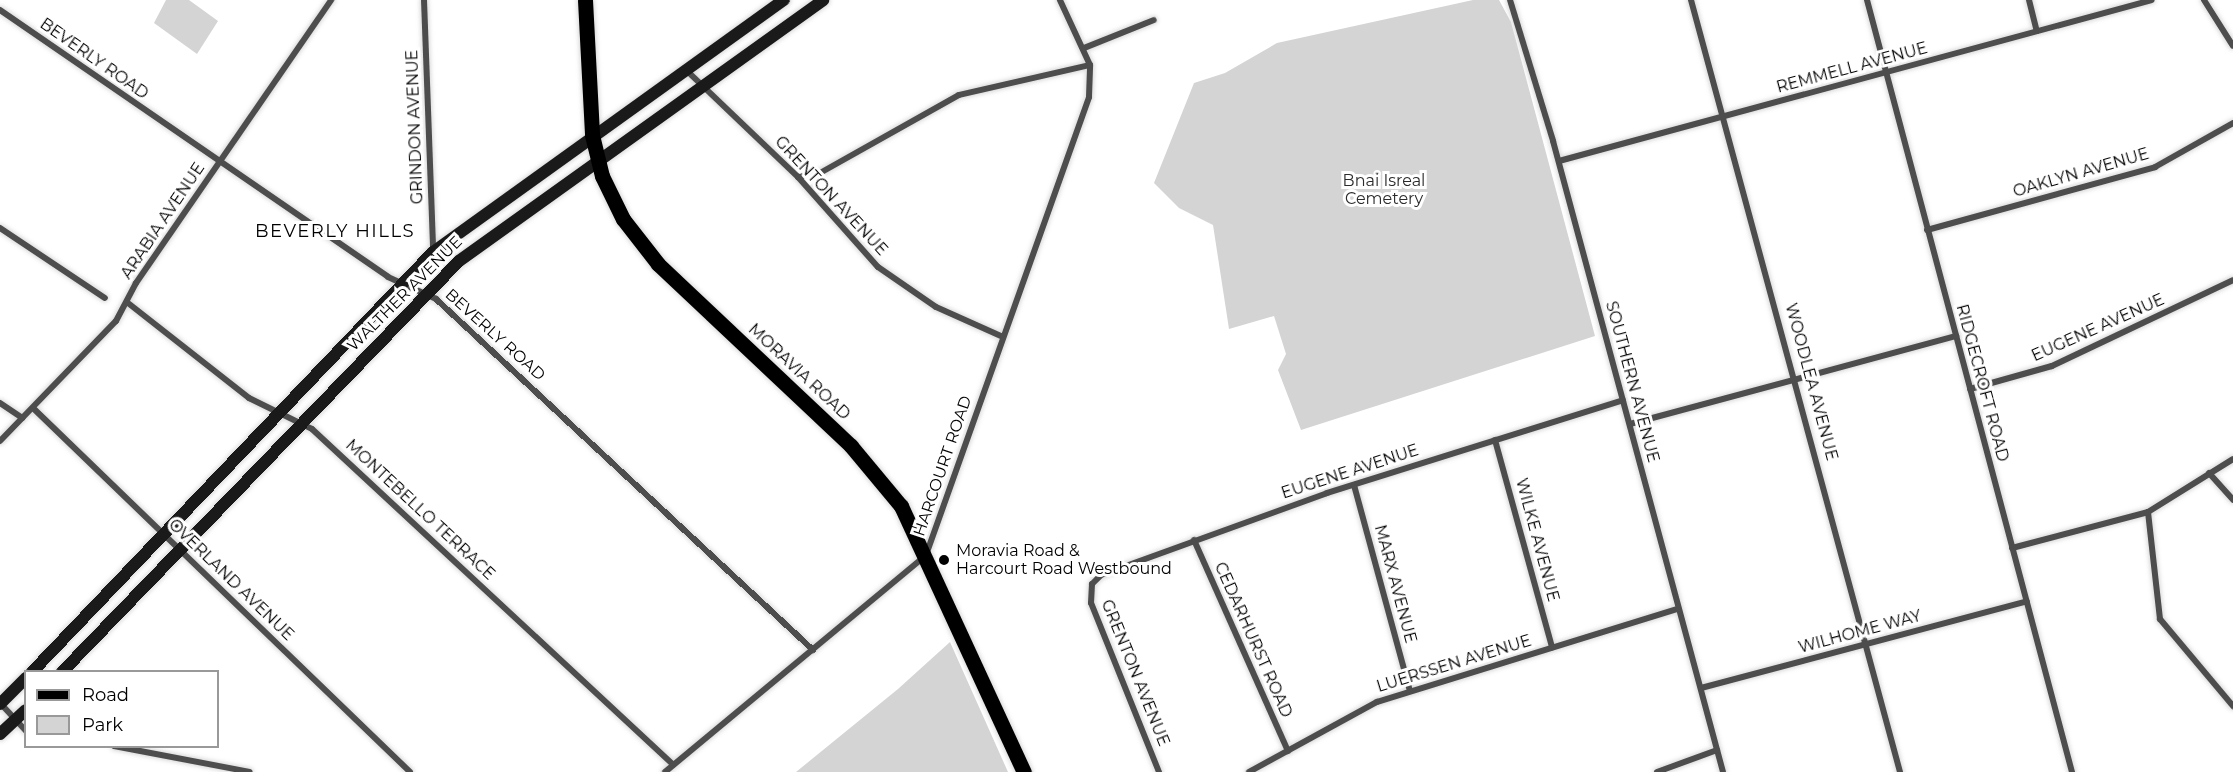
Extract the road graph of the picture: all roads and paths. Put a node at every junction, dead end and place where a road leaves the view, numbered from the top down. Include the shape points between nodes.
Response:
1 (331, 0) edge
2 (424, 0) edge
3 (585, 0) edge
4 (784, 0) edge
5 (823, 0) edge
6 (1060, 0) edge
7 (1510, 0) edge
8 (1691, 0) edge
9 (1867, 0) edge
10 (2029, 0) edge
11 (2152, 0) edge
12 (2204, 0) edge
13 (0, 10) edge
14 (1154, 20) dead end
15 (2037, 31) junction
16 (2233, 46) edge
17 (1084, 48) junction
18 (1090, 65) junction
19 (686, 70) junction
20 (1885, 73) junction
21 (700, 87) junction
22 (1725, 116) junction
23 (2233, 123) edge
24 (592, 135) junction
25 (597, 159) junction
26 (1559, 161) junction
27 (219, 162) junction
28 (798, 177) junction
29 (0, 228) edge
30 (1927, 230) junction
31 (433, 252) junction
32 (2233, 280) edge
33 (404, 285) junction
34 (425, 294) junction
35 (105, 298) dead end
36 (128, 303) junction
37 (1956, 336) junction
38 (1003, 337) junction
39 (1797, 379) junction
40 (1970, 389) junction
41 (1623, 400) junction
42 (0, 403) edge
43 (33, 408) junction
44 (279, 416) junction
45 (22, 418) junction
46 (302, 423) junction
47 (1630, 424) junction
48 (1495, 440) junction
49 (0, 441) edge
50 (2233, 459) edge
51 (2209, 473) junction
52 (1354, 485) junction
53 (2233, 500) edge
54 (2148, 512) junction
55 (164, 535) junction
56 (1194, 540) junction
57 (2012, 548) junction
58 (180, 550) junction
59 (926, 555) junction
60 (1092, 584) joint
61 (2026, 601) junction
62 (1678, 609) junction
63 (1866, 644) junction
64 (1552, 647) junction
65 (813, 650) junction
66 (34, 670) edge
67 (64, 670) edge
68 (24, 680) edge
69 (1701, 688) junction
70 (1410, 691) junction
71 (0, 703) edge
72 (2233, 706) edge
73 (24, 712) edge
74 (15, 721) junction
75 (24, 729) edge
76 (0, 735) edge
77 (119, 748) edge
78 (1717, 750) junction
79 (1288, 751) junction
80 (673, 765) junction
81 (250, 772) edge
82 (410, 772) edge
83 (665, 772) edge
84 (1024, 772) edge
85 (1159, 772) edge
86 (1249, 772) edge
87 (1657, 772) edge
88 (1723, 772) edge
89 (1900, 772) edge
90 (2072, 772) edge

1 - 27 street, ARABIA AVENUE
2 - 31 street, GRINDON AVENUE
3 - 24 main road, MORAVIA ROAD
4 - 19 main road, WALTHER AVENUE
5 - 21 main road, WALTHER AVENUE
6 - 17 street
7 - 26 street, SOUTHERN AVENUE
8 - 22 street, WOODLEA AVENUE
9 - 20 street, RIDGECROFT ROAD
10 - 15 street
11 - 15 street, REMMELL AVENUE
12 - 16 street
13 - 27 street, BEVERLY ROAD
14 - 17 street
15 - 20 street, REMMELL AVENUE
17 - 18 street
18 - 28 street via 959,95 820,173
18 - 38 street, HARCOURT ROAD via 1089,97
19 - 21 street, GRENTON AVENUE
19 - 24 main road, WALTHER AVENUE
20 - 22 street, REMMELL AVENUE
20 - 30 street, RIDGECROFT ROAD
21 - 25 main road, WALTHER AVENUE
21 - 28 street, GRENTON AVENUE
22 - 26 street, REMMELL AVENUE
22 - 39 street, WOODLEA AVENUE
23 - 30 street, OAKLYN AVENUE via 2155,167
24 - 25 main road, MORAVIA ROAD
24 - 31 main road, WALTHER AVENUE
25 - 34 main road, WALTHER AVENUE via 483,241
25 - 59 main road, MORAVIA ROAD via 633,234 875,471
26 - 41 street, SOUTHERN AVENUE
27 - 33 street, BEVERLY ROAD
27 - 36 street, ARABIA AVENUE via 136,283
28 - 38 street, GRENTON AVENUE via 862,252 895,280 936,307
29 - 35 street
30 - 37 street, RIDGECROFT ROAD
31 - 33 main road, WALTHER AVENUE
32 - 40 street, EUGENE AVENUE via 2042,370
33 - 34 street, BEVERLY ROAD
33 - 44 main road, WALTHER AVENUE
34 - 46 main road, WALTHER AVENUE
34 - 65 street, BEVERLY ROAD via 484,340
36 - 43 street, ARABIA AVENUE
36 - 44 street, MONTEBELLO TERRACE via 196,361
37 - 39 street
37 - 40 street, RIDGECROFT ROAD
38 - 59 street, HARCOURT ROAD
39 - 47 street
39 - 63 street, WOODLEA AVENUE
40 - 57 street, RIDGECROFT ROAD
41 - 47 street, SOUTHERN AVENUE
41 - 48 street, EUGENE AVENUE
42 - 45 street
43 - 45 street, ARABIA AVENUE
43 - 55 street, OVERLAND AVENUE
44 - 46 street, MONTEBELLO TERRACE
44 - 55 main road, WALTHER AVENUE
45 - 49 street, ARABIA AVENUE
46 - 58 main road, WALTHER AVENUE
46 - 80 street, MONTEBELLO TERRACE
47 - 62 street, SOUTHERN AVENUE
48 - 52 street, EUGENE AVENUE
48 - 64 street, WILKE AVENUE
50 - 51 street
51 - 53 street
51 - 54 street
52 - 56 street, EUGENE AVENUE
52 - 70 street, MARX AVENUE
54 - 57 street
54 - 72 street via 2160,619
55 - 58 street, OVERLAND AVENUE
55 - 66 main road, WALTHER AVENUE
56 - 60 street, EUGENE AVENUE via 1113,569
56 - 79 street, CEDARHURST ROAD
57 - 61 street, RIDGECROFT ROAD
58 - 67 main road, WALTHER AVENUE
58 - 82 street, OVERLAND AVENUE
59 - 65 street, HARCOURT ROAD
59 - 84 main road, MORAVIA ROAD
60 - 85 street, GRENTON AVENUE via 1094,612 1136,705
61 - 63 street, WILHOME WAY
61 - 90 street, RIDGECROFT ROAD
62 - 64 street, LUERSSEN AVENUE
62 - 69 street, SOUTHERN AVENUE
63 - 69 street, WILHOME WAY
63 - 89 street, WOODLEA AVENUE
64 - 70 street, LUERSSEN AVENUE
65 - 80 street, HARCOURT ROAD
68 - 71 main road
69 - 78 street, SOUTHERN AVENUE
70 - 79 street, LUERSSEN AVENUE via 1353,711
71 - 74 street
73 - 74 main road
74 - 75 street
74 - 76 main road
77 - 81 street
78 - 87 street
78 - 88 street, SOUTHERN AVENUE
79 - 86 street, LUERSSEN AVENUE
80 - 83 street, HARCOURT ROAD

